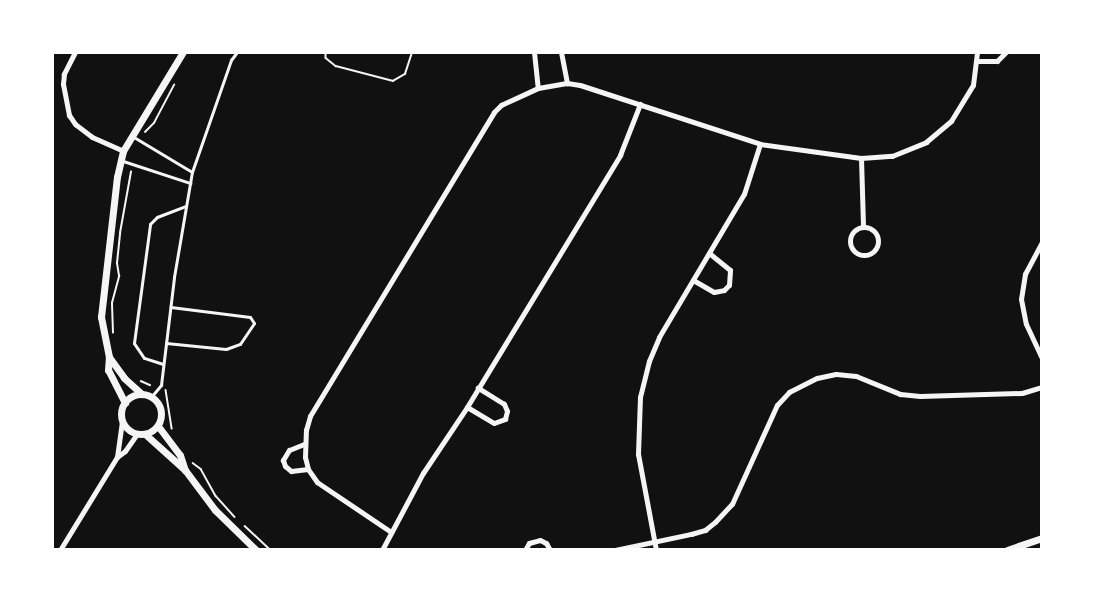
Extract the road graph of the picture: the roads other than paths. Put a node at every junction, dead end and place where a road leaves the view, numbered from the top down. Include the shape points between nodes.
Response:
1 (75, 52) edge
2 (183, 52) edge
3 (237, 52) edge
4 (534, 52) edge
5 (561, 52) edge
6 (977, 52) edge
7 (1006, 52) edge
8 (978, 61) junction
9 (567, 82) junction
10 (538, 88) junction
11 (640, 104) junction
12 (132, 136) junction
13 (760, 144) junction
14 (123, 151) junction
15 (861, 158) junction
16 (121, 160) junction
17 (192, 172) junction
18 (190, 183) junction
19 (186, 206) junction
20 (863, 227) junction
21 (1041, 242) edge
22 (709, 253) junction
23 (693, 280) junction
24 (170, 307) junction
25 (166, 343) junction
26 (109, 357) junction
27 (1041, 358) edge
28 (163, 364) junction
29 (1041, 387) edge
30 (478, 388) junction
31 (142, 394) junction
32 (151, 397) junction
33 (125, 403) junction
34 (467, 407) junction
35 (122, 421) junction
36 (158, 426) junction
37 (141, 434) junction
38 (304, 444) junction
39 (117, 457) junction
40 (308, 469) junction
41 (185, 470) junction
42 (391, 532) junction
43 (1041, 538) edge
44 (655, 542) junction
45 (60, 549) edge
46 (256, 549) edge
47 (382, 549) edge
48 (525, 549) edge
49 (550, 549) edge
50 (615, 549) edge
51 (656, 549) edge
52 (1007, 549) edge

1 - 14 street via 63,84 69,115 92,138
2 - 12 street
3 - 17 lane
4 - 10 street
5 - 9 street
6 - 8 street
7 - 8 street via 998,61
8 - 15 street via 968,97 940,132 892,156
9 - 10 street
9 - 11 street
10 - 38 street via 509,100 494,112 310,416
11 - 13 street
11 - 30 street via 620,155
12 - 14 street
12 - 17 lane
13 - 15 street
13 - 22 street via 744,194
14 - 16 street
15 - 20 street
16 - 18 lane
16 - 26 street via 101,317
17 - 18 lane
18 - 19 lane
19 - 24 lane
19 - 28 lane via 156,217 150,224 134,343 144,358
20 - 20 street via 855,230 849,243 857,254 866,256 875,251 878,238
21 - 27 street via 1025,274 1021,299 1026,324
22 - 23 street
22 - 23 street via 730,270 729,285 714,292
23 - 44 street via 659,338 640,397 638,454
24 - 25 lane
24 - 25 lane via 250,316 254,322 240,344 226,350
25 - 28 lane
26 - 31 street
26 - 33 street via 108,370
28 - 32 lane via 158,389
29 - 44 street via 1022,393 920,396 900,394 856,376 836,374 817,378 789,392 777,405 724,514 705,530
30 - 34 street
30 - 34 street via 504,404 505,418 494,423
31 - 32 street
31 - 33 street
32 - 36 street via 161,413
33 - 35 street
34 - 42 street via 423,473
35 - 37 street via 129,431
35 - 39 street
36 - 37 street
36 - 41 street via 180,455
37 - 39 street
37 - 41 street
38 - 40 street
38 - 40 street via 288,450 283,460 291,471
39 - 45 street
40 - 42 street via 330,494
41 - 46 street via 215,510
42 - 47 street
43 - 52 street
44 - 50 street
44 - 51 street
48 - 49 street via 529,543 540,540

